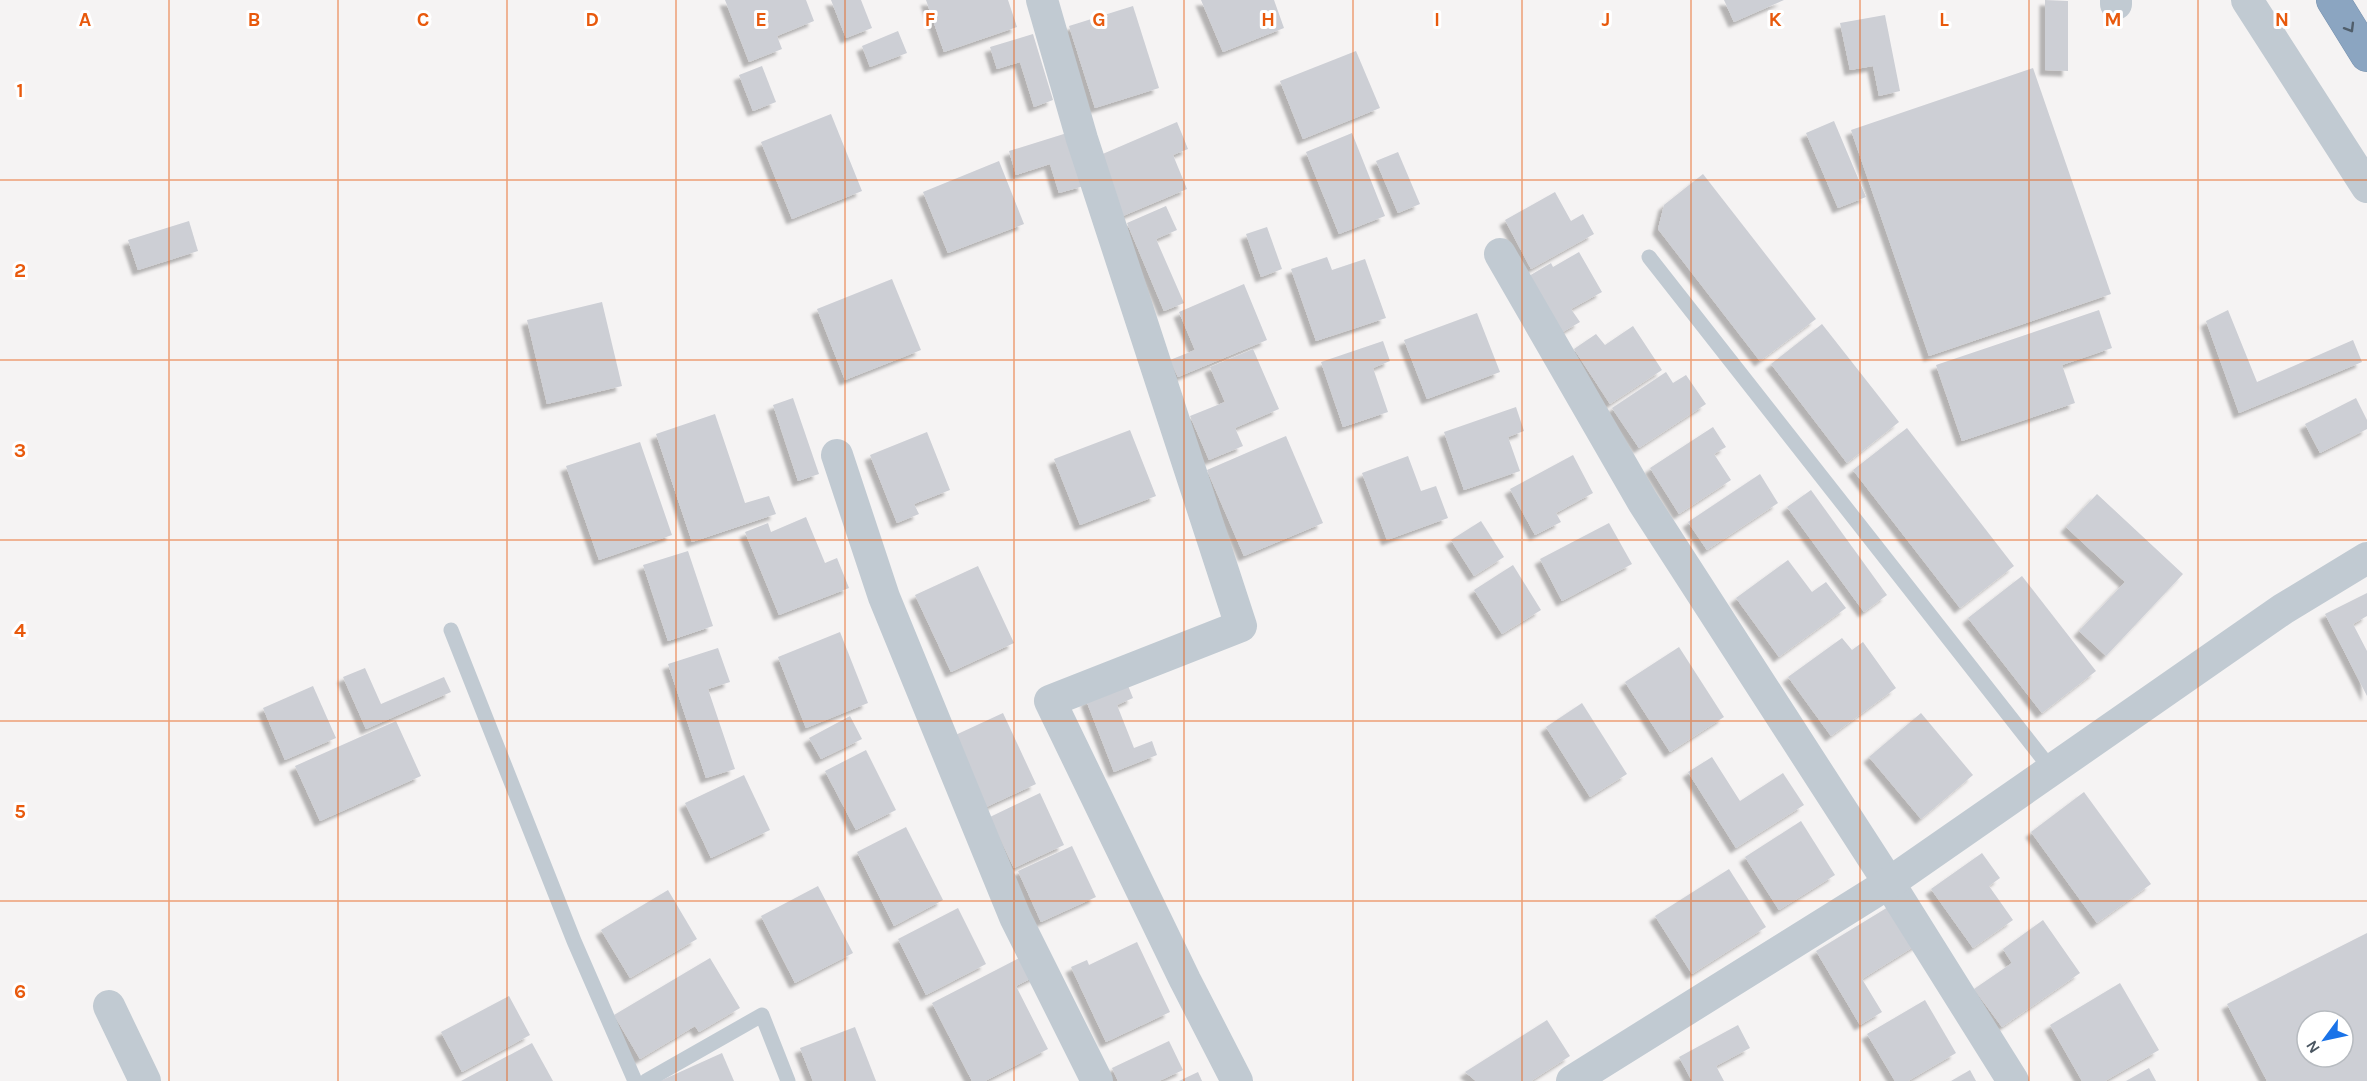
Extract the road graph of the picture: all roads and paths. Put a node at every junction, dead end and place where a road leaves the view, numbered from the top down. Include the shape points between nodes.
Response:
1 (1042, 0) edge
2 (2247, 0) edge
3 (2333, 0) edge
4 (2367, 55) edge
5 (2367, 187) edge
6 (1500, 254) dead end
7 (1649, 257) dead end
8 (837, 455) dead end
9 (2367, 558) edge
10 (451, 630) dead end
11 (2051, 770) junction
12 (1889, 883) junction
13 (109, 1006) dead end
14 (145, 1081) edge
15 (634, 1081) edge
16 (646, 1081) edge
17 (788, 1081) edge
18 (1097, 1081) edge
19 (1237, 1081) edge
20 (1572, 1081) edge
21 (2013, 1081) edge

1 - 19 street via 1086,150 1241,626 1050,701
2 - 5 street
3 -> 4 highway
6 - 12 street via 1643,502
7 - 11 lane
8 - 18 street via 885,597 1015,917
9 - 11 street via 2283,609
10 - 15 lane
11 - 12 street
12 - 20 street
12 - 21 street
13 - 14 street
16 - 17 lane via 762,1015

